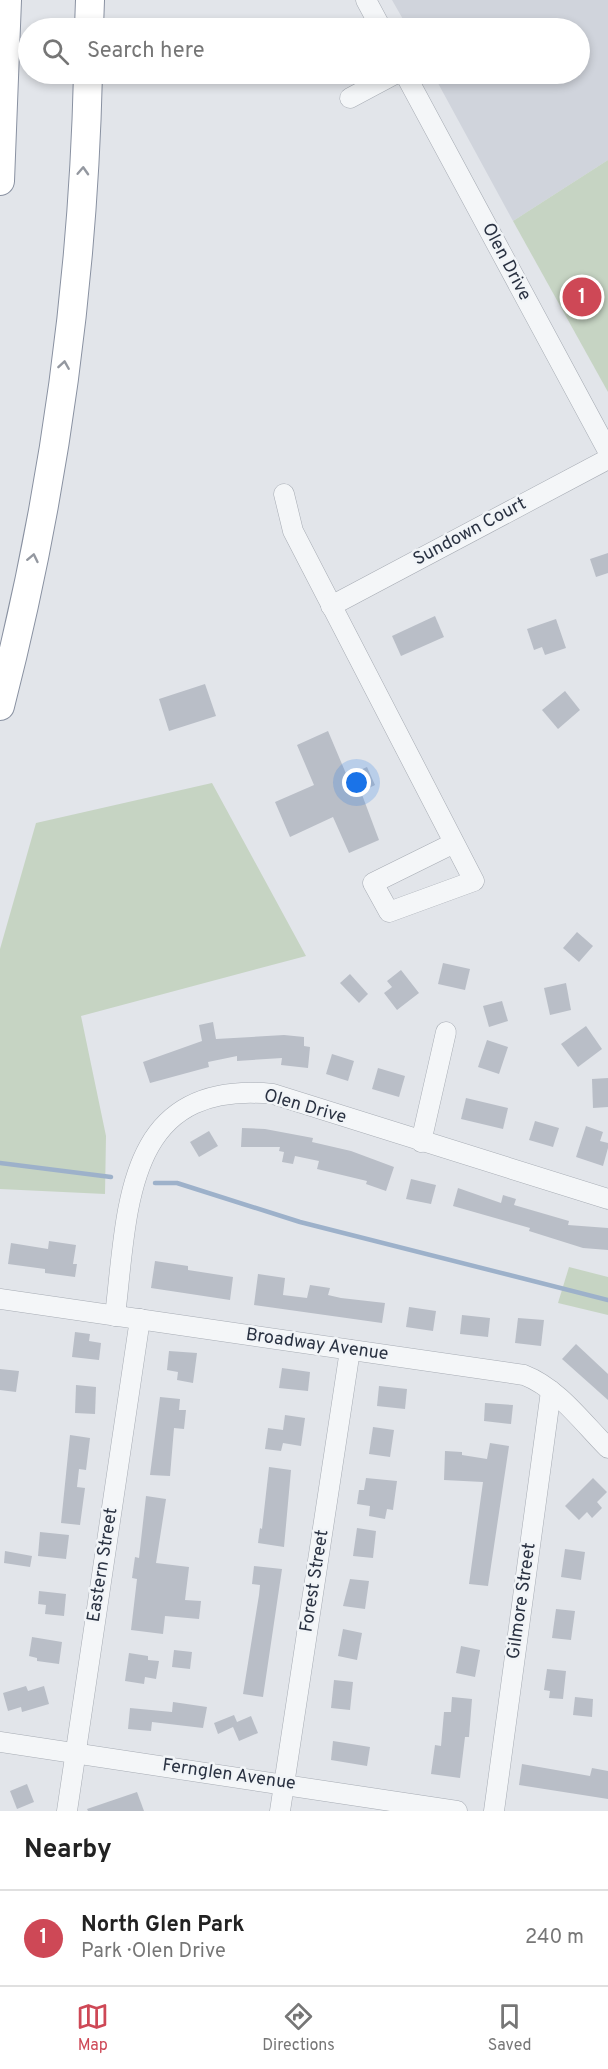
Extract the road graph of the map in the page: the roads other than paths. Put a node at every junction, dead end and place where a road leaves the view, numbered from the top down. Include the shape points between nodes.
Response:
1 (7, 0) edge
2 (90, 0) edge
3 (366, 0) edge
4 (89, 18) edge
5 (376, 18) edge
6 (87, 84) edge
7 (376, 84) edge
8 (410, 84) edge
9 (350, 98) dead end
10 (0, 181) edge
11 (608, 451) edge
12 (608, 459) edge
13 (284, 494) dead end
14 (331, 606) junction
15 (0, 706) edge
16 (454, 843) junction
17 (446, 1032) dead end
18 (421, 1142) junction
19 (608, 1199) edge
20 (0, 1299) edge
21 (115, 1316) junction
22 (140, 1319) junction
23 (350, 1350) junction
24 (551, 1391) junction
25 (608, 1448) edge
26 (0, 1742) edge
27 (75, 1753) junction
28 (284, 1783) junction
29 (67, 1811) edge
30 (280, 1811) edge
31 (457, 1811) edge
32 (494, 1811) edge

1 - 10 highway
2 - 4 highway
3 - 5 street
15 -> 6 highway via 39,529 72,316
7 - 9 street
8 - 11 street, Olen Drive
12 - 14 street, Sundown Court
13 - 14 street via 293,531
14 - 16 street
16 - 16 street via 474,881 389,912 373,883
17 - 18 street
18 - 19 street, Olen Drive
18 - 21 street, Olen Drive via 273,1095 252,1092 224,1095 185,1110 150,1140 138,1165
20 - 21 street, Broadway Avenue
21 - 22 street, Broadway Avenue
22 - 23 street, Broadway Avenue
22 - 27 street, Eastern Street
23 - 24 street, Broadway Avenue via 524,1375
23 - 28 street, Forest Street
24 - 25 street, Broadway Avenue
24 - 32 street, Gilmore Street
26 - 27 street, Fernglen Avenue
27 - 28 street, Fernglen Avenue
27 - 29 street, Eastern Street
28 - 30 street, Forest Street
28 - 31 street, Fernglen Avenue

